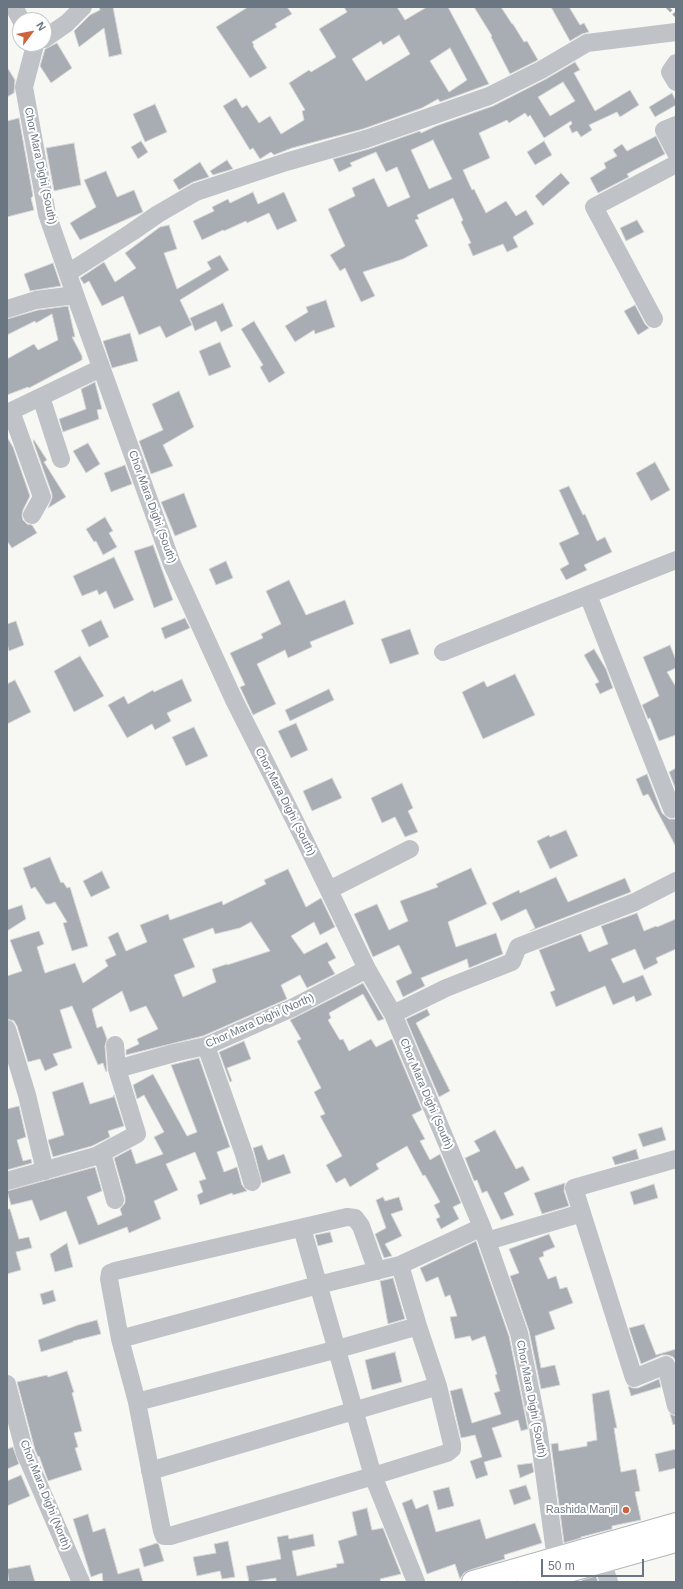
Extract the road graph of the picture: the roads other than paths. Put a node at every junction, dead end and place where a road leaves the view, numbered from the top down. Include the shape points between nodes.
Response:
1 (83, 7) edge
2 (676, 32) edge
3 (52, 33) edge
4 (34, 52) edge
5 (676, 63) edge
6 (676, 82) edge
7 (676, 125) edge
8 (676, 153) edge
9 (676, 164) edge
10 (68, 273) junction
11 (75, 295) junction
12 (7, 309) edge
13 (654, 319) dead end
14 (101, 368) junction
15 (41, 397) junction
16 (9, 412) edge
17 (61, 459) dead end
18 (32, 515) dead end
19 (676, 560) edge
20 (588, 595) junction
21 (443, 652) dead end
22 (676, 808) edge
23 (410, 850) dead end
24 (676, 881) edge
25 (329, 890) junction
26 (367, 969) junction
27 (393, 1014) junction
28 (7, 1029) edge
29 (116, 1045) dead end
30 (206, 1046) junction
31 (117, 1069) junction
32 (102, 1153) junction
33 (676, 1159) edge
34 (45, 1171) junction
35 (7, 1181) edge
36 (252, 1182) dead end
37 (115, 1200) dead end
38 (582, 1214) junction
39 (302, 1228) junction
40 (484, 1234) junction
41 (400, 1265) junction
42 (377, 1271) junction
43 (318, 1285) junction
44 (418, 1326) junction
45 (120, 1339) junction
46 (338, 1350) junction
47 (7, 1384) edge
48 (438, 1386) junction
49 (137, 1402) junction
50 (676, 1406) edge
51 (354, 1411) junction
52 (150, 1471) junction
53 (374, 1476) junction
54 (676, 1524) edge
55 (676, 1541) edge
56 (556, 1559) junction
57 (605, 1572) edge
58 (81, 1582) edge
59 (416, 1582) edge
60 (474, 1582) edge
61 (529, 1582) edge

1 - 3 street, Chor Mara Dighi (South)
2 - 10 street via 587,43 541,70 488,96 366,139 196,192
4 - 10 street, Chor Mara Dighi (South) via 24,87 48,214
5 - 6 street via 670,72
7 - 8 street via 664,130
9 - 13 street via 594,207
10 - 11 street, Chor Mara Dighi (South)
11 - 12 street via 36,300
11 - 14 street, Chor Mara Dighi (South)
14 - 15 street
14 - 25 street, Chor Mara Dighi (South) via 172,564 234,700
15 - 16 street
15 - 17 street
16 - 18 street via 42,497
19 - 20 street
20 - 21 street
20 - 22 street via 672,809
23 - 25 street
24 - 27 street via 635,902 518,947 512,962 446,988
25 - 26 street, Chor Mara Dighi (South)
26 - 27 street, Chor Mara Dighi (South)
26 - 30 street, Chor Mara Dighi (North) via 292,1008
27 - 40 street, Chor Mara Dighi (South)
28 - 34 street via 27,1095
29 - 31 street
30 - 31 street, Chor Mara Dighi (North)
30 - 36 street
31 - 32 street via 137,1134
32 - 34 street
32 - 37 street
33 - 38 street via 574,1188
34 - 35 street
38 - 40 street
38 - 50 street via 634,1378 666,1365
39 - 42 street via 347,1217 355,1218 361,1226
39 - 43 street
39 - 45 street via 110,1273
40 - 41 street
40 - 56 street, Chor Mara Dighi (South) via 519,1333 538,1428
41 - 42 street
41 - 44 street
42 - 43 street
43 - 45 street
43 - 46 street
44 - 46 street
44 - 48 street
45 - 49 street
46 - 49 street
46 - 51 street
47 - 58 street, Chor Mara Dighi (North) via 25,1453
48 - 51 street
48 - 53 street via 452,1449 448,1453
49 - 52 street
51 - 52 street
51 - 53 street
52 - 53 street via 164,1536
53 - 59 street
54 - 56 highway
55 - 57 highway
56 - 60 highway
57 - 61 highway

